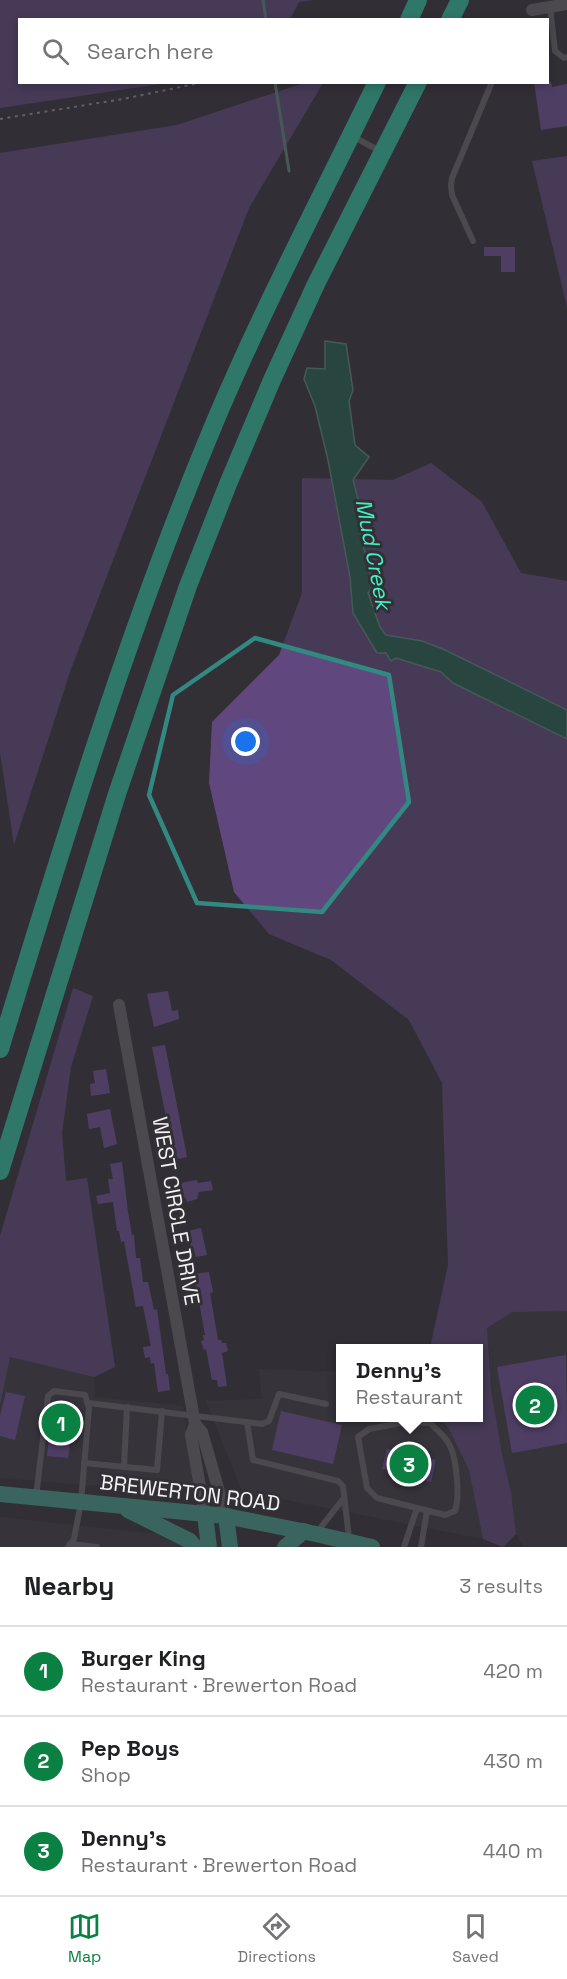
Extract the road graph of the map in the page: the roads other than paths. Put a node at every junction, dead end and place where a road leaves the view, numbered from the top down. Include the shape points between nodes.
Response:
1 (418, 0) edge
2 (460, 0) edge
3 (567, 4) edge
4 (550, 7) junction
5 (530, 15) edge
6 (410, 18) edge
7 (451, 18) edge
8 (567, 57) edge
9 (376, 84) edge
10 (417, 84) edge
11 (491, 84) edge
12 (351, 136) junction
13 (382, 153) junction
14 (473, 241) dead end
15 (119, 1005) dead end
16 (0, 1049) edge
17 (0, 1171) edge
18 (88, 1402) junction
19 (326, 1404) dead end
20 (127, 1407) junction
21 (162, 1411) junction
22 (194, 1419) junction
23 (247, 1422) junction
24 (84, 1463) junction
25 (124, 1467) junction
26 (0, 1494) edge
27 (36, 1498) junction
28 (343, 1498) junction
29 (81, 1502) junction
30 (119, 1505) junction
31 (417, 1508) junction
32 (427, 1511) junction
33 (205, 1515) junction
34 (225, 1516) junction
35 (310, 1532) junction
36 (350, 1542) junction
37 (69, 1545) edge
38 (97, 1547) edge
39 (195, 1547) edge
40 (209, 1547) edge
41 (230, 1547) edge
42 (285, 1547) edge
43 (372, 1547) edge
44 (404, 1547) edge
45 (421, 1547) edge

1 - 6 highway
2 - 7 highway
3 - 4 street
4 - 5 street
4 - 8 lane via 555,51
9 - 12 highway
10 - 13 highway
11 - 14 lane via 451,186
12 - 13 lane
12 - 16 highway via 271,295 209,435 157,567 86,770
13 - 17 highway via 272,380 188,586 117,794
15 - 22 street, WEST CIRCLE DRIVE
18 - 20 lane
18 - 24 lane
18 - 27 lane via 85,1395 54,1391 48,1396
19 - 23 lane via 279,1394 269,1421
20 - 21 lane
20 - 25 lane
21 - 22 lane
21 - 25 lane via 157,1470
22 - 23 lane
22 - 33 street, WEST CIRCLE DRIVE via 191,1435
22 - 34 street, WEST CIRCLE DRIVE via 202,1432
23 - 28 lane via 253,1460 338,1481
24 - 25 lane
24 - 29 lane
26 - 27 main road, BREWERTON ROAD
27 - 29 main road, BREWERTON ROAD
28 - 35 lane
28 - 36 lane
29 - 30 main road, BREWERTON ROAD
29 - 37 lane via 74,1539
30 - 33 main road, BREWERTON ROAD
30 - 39 main road
31 - 32 lane
31 - 32 lane via 377,1498 367,1488 358,1437 369,1429 406,1422 430,1423 450,1444 457,1480 456,1507 445,1515
31 - 44 lane
32 - 45 lane
33 - 34 main road, BREWERTON ROAD
33 - 40 main road
34 - 35 main road, BREWERTON ROAD
34 - 41 main road
35 - 36 main road, BREWERTON ROAD
35 - 42 main road
36 - 43 main road, BREWERTON ROAD
37 - 38 lane

